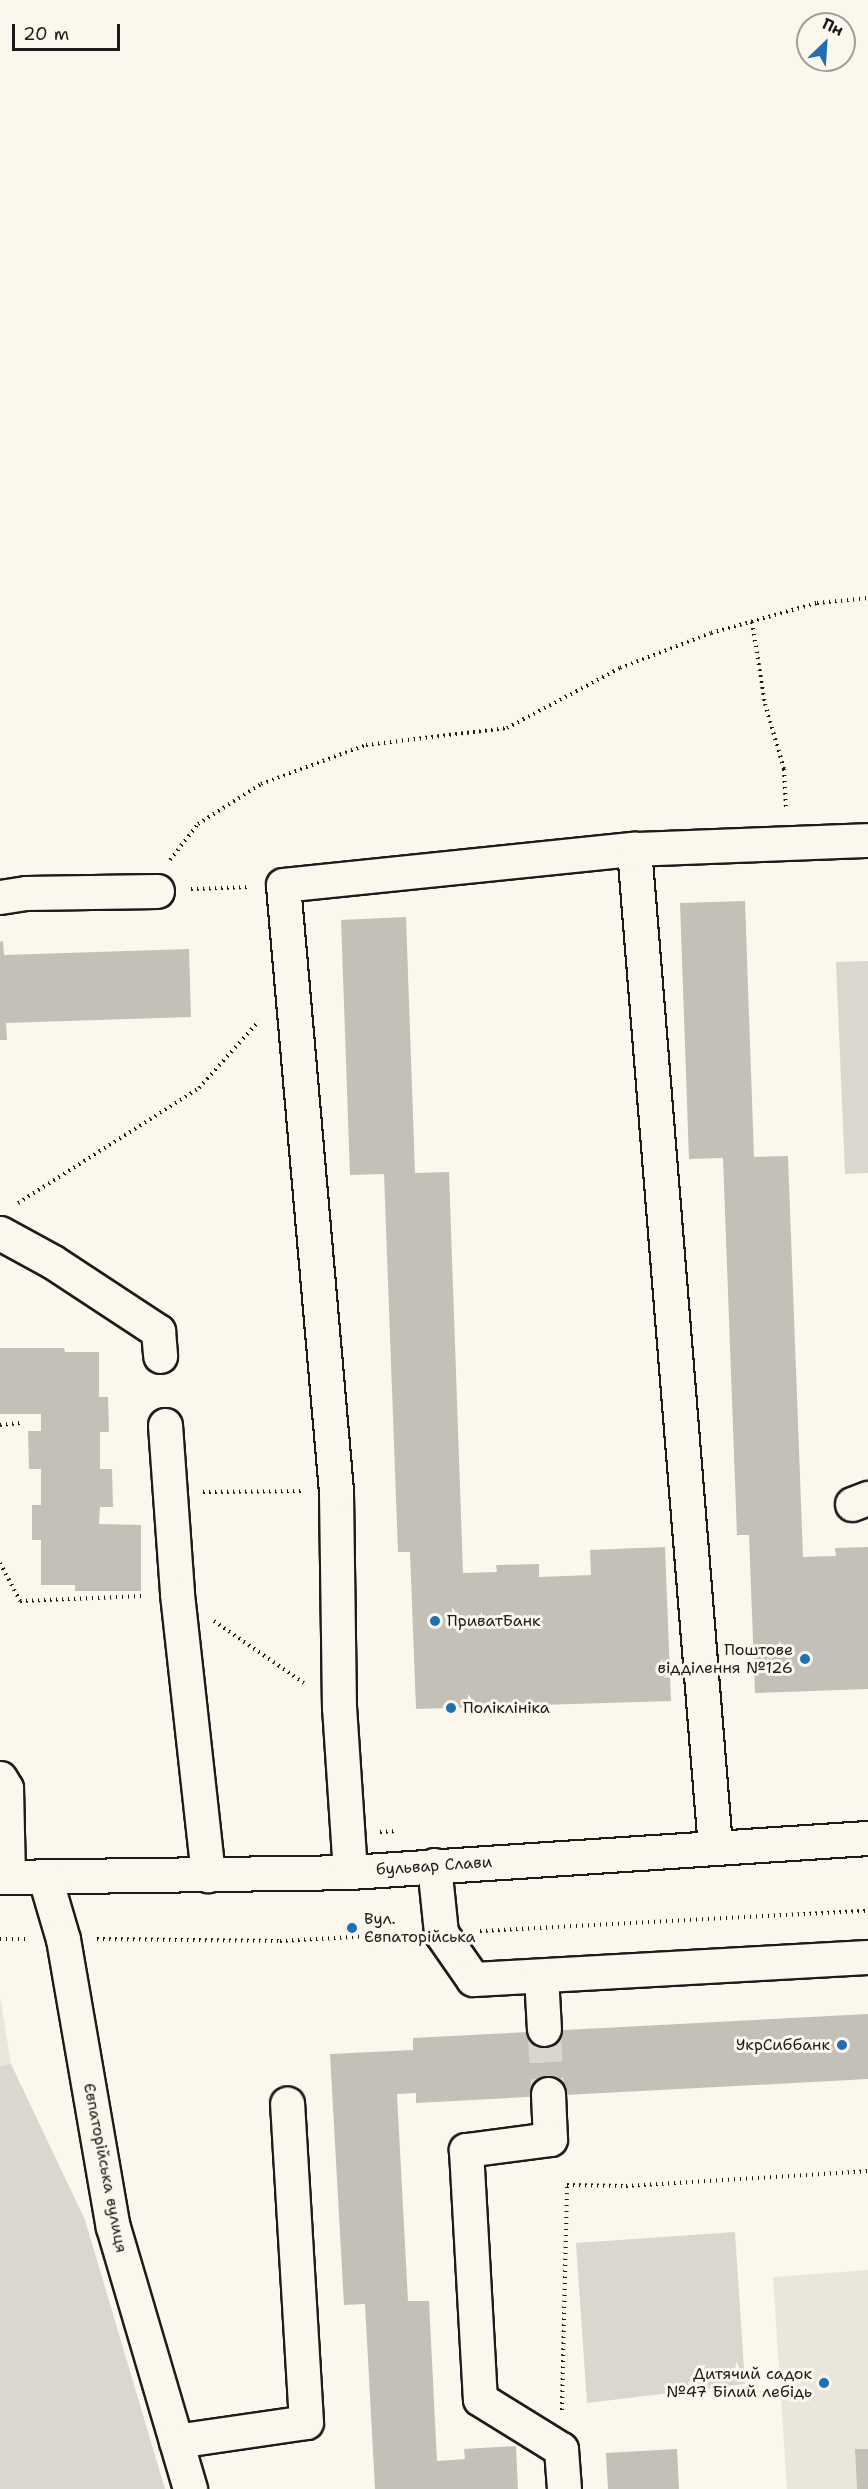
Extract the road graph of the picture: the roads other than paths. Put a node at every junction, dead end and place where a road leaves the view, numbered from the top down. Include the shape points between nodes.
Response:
1 (868, 840) edge
2 (634, 849) junction
3 (157, 891) road end
4 (0, 897) edge
5 (5, 1221) edge
6 (160, 1356) dead end
7 (165, 1425) dead end
8 (0, 1778) edge
9 (868, 1838) edge
10 (715, 1846) junction
11 (434, 1865) junction
12 (350, 1872) junction
13 (208, 1875) junction
14 (4, 1877) edge
15 (45, 1878) junction
16 (868, 1957) edge
17 (541, 1976) junction
18 (544, 2030) tunnel mouth
19 (548, 2094) tunnel mouth
20 (287, 2104) dead end
21 (176, 2441) junction
22 (190, 2489) edge
23 (564, 2489) edge

1 - 2 street
2 - 10 street
2 - 12 street via 283,885 336,1491 339,1708
3 - 4 street via 26,893
5 - 6 street via 53,1262 158,1331
7 - 13 street via 177,1594
8 - 14 street via 6,1788
9 - 10 street, бульвар Слави
10 - 11 street, бульвар Слави
11 - 12 street, бульвар Слави
11 - 17 street via 441,1933 473,1979
12 - 13 street, бульвар Слави
13 - 15 street, бульвар Слави
14 - 15 street, бульвар Слави
15 - 21 street, Євпаторійська вулиця via 63,1939 113,2227
16 - 17 street
17 - 18 street
19 - 23 street via 550,2139 466,2150 480,2399 561,2449
20 - 21 street via 306,2422
21 - 22 street, Євпаторійська вулиця

